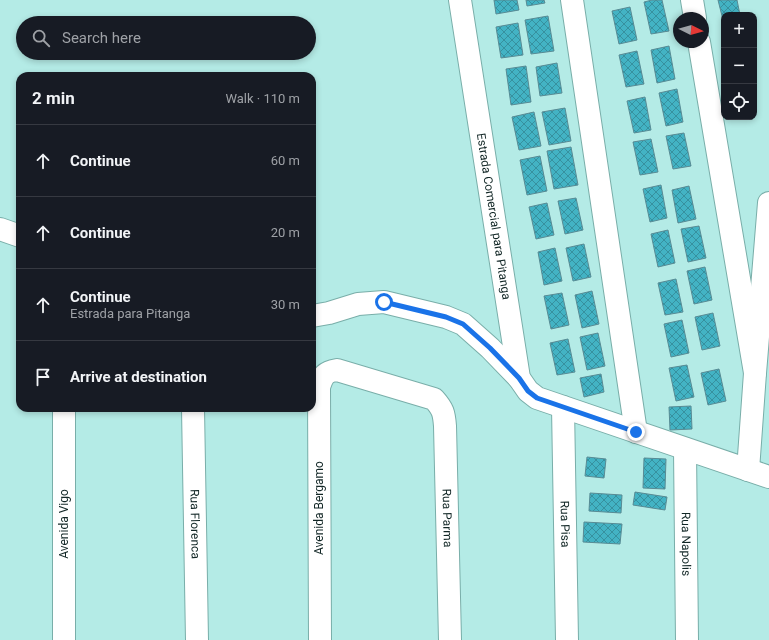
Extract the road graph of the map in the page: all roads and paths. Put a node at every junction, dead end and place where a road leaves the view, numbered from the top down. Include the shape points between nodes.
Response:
1 (460, 0) edge
2 (572, 0) edge
3 (692, 0) edge
4 (694, 12) edge
5 (701, 48) edge
6 (769, 203) edge
7 (0, 229) edge
8 (16, 235) edge
9 (316, 315) edge
10 (755, 373) junction
11 (322, 377) joint
12 (519, 378) junction
13 (563, 407) junction
14 (64, 412) edge
15 (193, 412) edge
16 (636, 432) junction
17 (685, 449) junction
18 (748, 470) junction
19 (769, 477) edge
20 (64, 640) edge
21 (197, 640) edge
22 (320, 640) edge
23 (450, 640) edge
24 (567, 640) edge
25 (687, 640) edge

1 - 12 street, Estrada Comercial para Pitanga
2 - 16 street
3 - 4 street
5 - 10 street
6 - 10 street
7 - 8 street
9 - 12 street via 358,304 384,302 446,317 463,324
10 - 18 street
11 - 22 street, Avenida Bergamo via 319,387
11 - 23 street, Rua Parma via 329,371 338,370 434,399 441,407 445,426
12 - 13 street, Estrada Comercial para Pitanga via 528,391 537,398
13 - 16 street, Estrada Comercial para Pitanga
13 - 24 street, Rua Pisa
14 - 20 street, Avenida Vigo
15 - 21 street, Rua Florenca
16 - 17 street, Estrada Comercial para Pitanga
17 - 18 street, Estrada Comercial para Pitanga
17 - 25 street, Rua Napolis
18 - 19 street, Estrada Comercial para Pitanga

